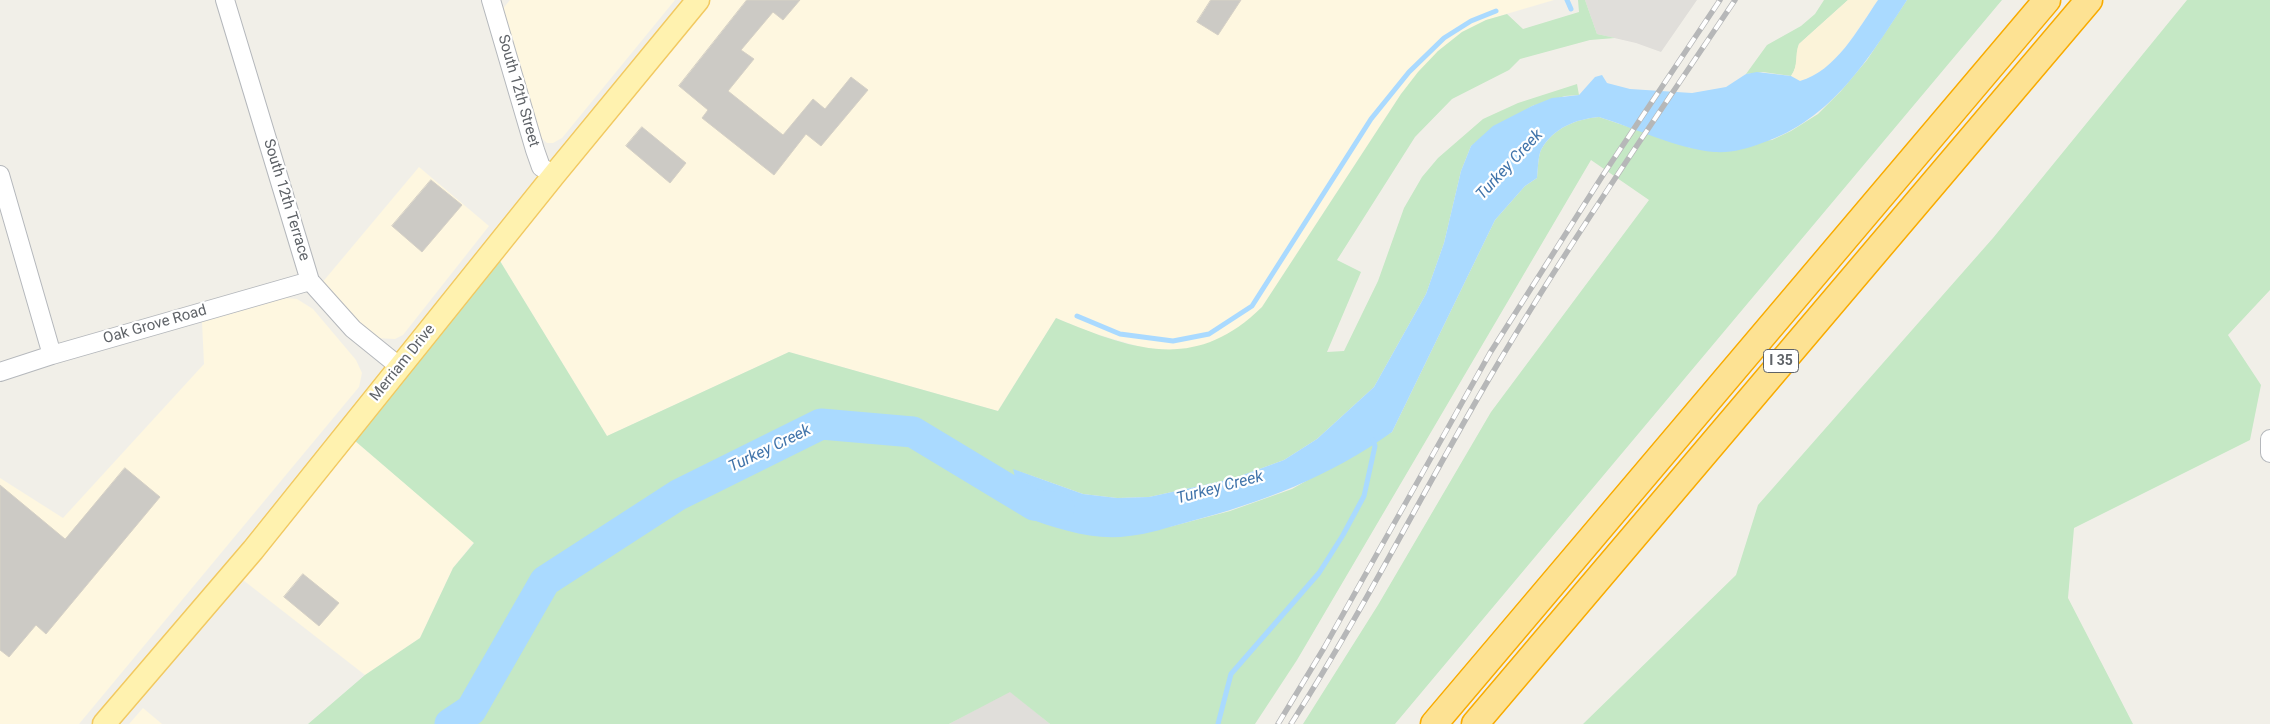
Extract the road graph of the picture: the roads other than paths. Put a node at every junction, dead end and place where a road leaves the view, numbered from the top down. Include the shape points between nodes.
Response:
1 (225, 0) edge
2 (491, 0) edge
3 (698, 0) edge
4 (2047, 0) edge
5 (2089, 0) edge
6 (0, 175) edge
7 (554, 175) junction
8 (310, 281) junction
9 (52, 355) junction
10 (400, 367) junction
11 (0, 372) edge
12 (2270, 439) edge
13 (2270, 453) edge
14 (104, 724) edge
15 (1434, 724) edge
16 (1475, 724) edge

1 - 8 street, South 12th Terrace
2 - 7 street, South 12th Street via 541,167
3 - 7 main road, Merriam Drive
4 - 15 highway, I 35
5 - 16 highway, I 35
6 - 9 street
7 - 10 main road, Merriam Drive
8 - 9 street, Oak Grove Road
8 - 10 street, South 12th Terrace via 353,329
9 - 11 street, Oak Grove Road
10 - 14 main road, Merriam Drive via 253,550
12 - 13 street

